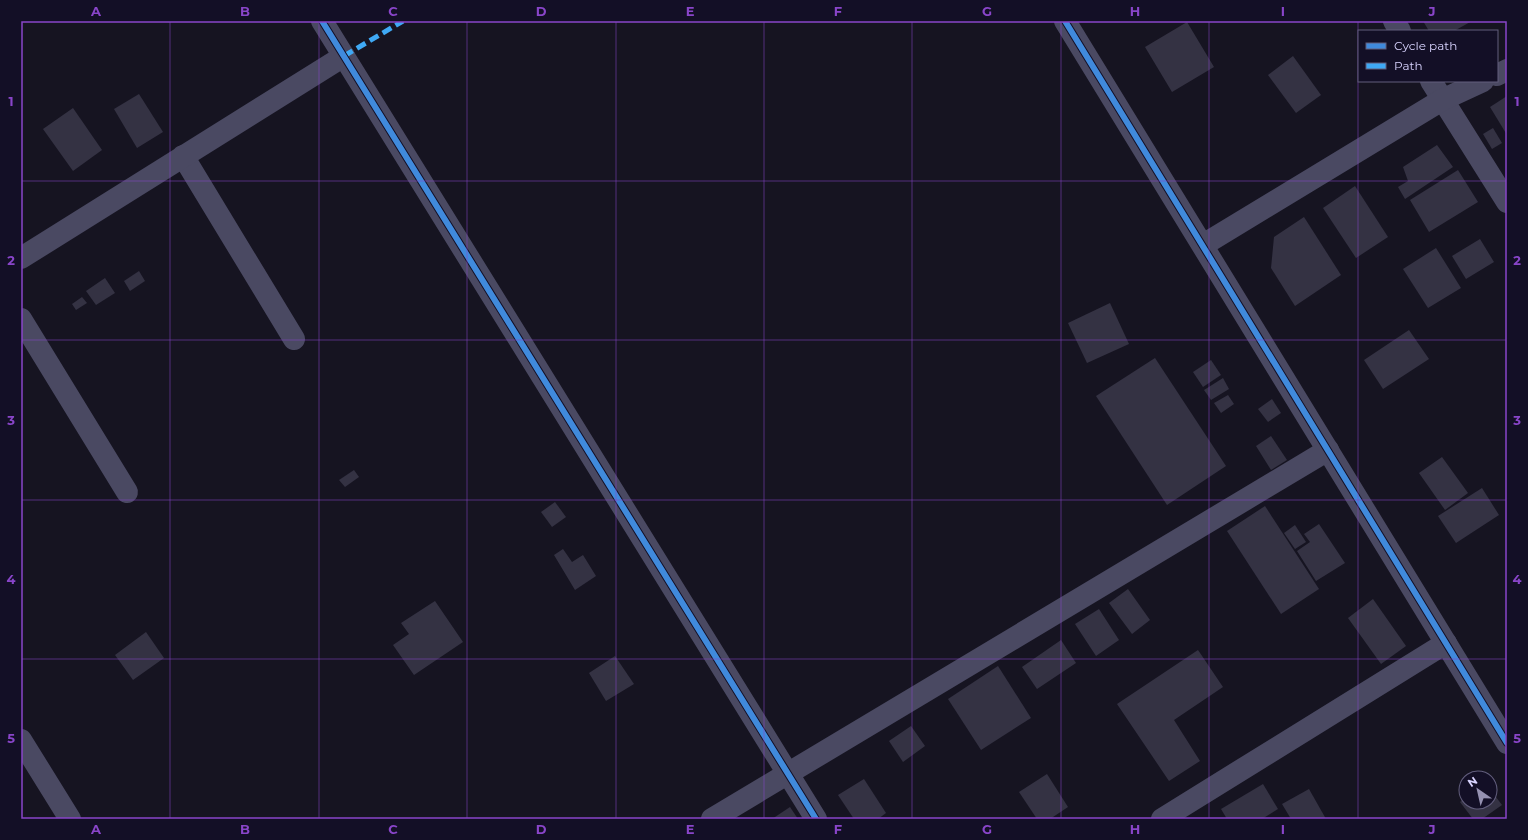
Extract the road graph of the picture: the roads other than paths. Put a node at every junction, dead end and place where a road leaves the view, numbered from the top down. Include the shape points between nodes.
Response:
1 (322, 21) edge
2 (1065, 21) edge
3 (1394, 21) edge
4 (1399, 30) edge
5 (344, 56) junction
6 (1507, 70) edge
7 (1498, 74) edge
8 (1431, 82) edge
9 (1482, 82) edge
10 (1442, 100) junction
11 (184, 156) junction
12 (1507, 202) edge
13 (1203, 245) junction
14 (21, 258) edge
15 (21, 319) edge
16 (294, 339) dead end
17 (1328, 450) junction
18 (127, 492) dead end
19 (1446, 643) junction
20 (21, 740) edge
21 (1507, 743) edge
22 (788, 773) junction
23 (70, 819) edge
24 (712, 819) edge
25 (816, 819) edge
26 (1162, 819) edge

1 - 5 street
2 - 13 street
3 - 4 street
5 - 11 street
5 - 22 street
6 - 7 street
8 - 10 street
9 - 10 street
10 - 12 street
10 - 13 street
11 - 14 street
11 - 16 street
13 - 17 street
15 - 18 street
17 - 19 street
17 - 22 street
19 - 21 street
19 - 26 street
20 - 23 street
22 - 24 street
22 - 25 street

